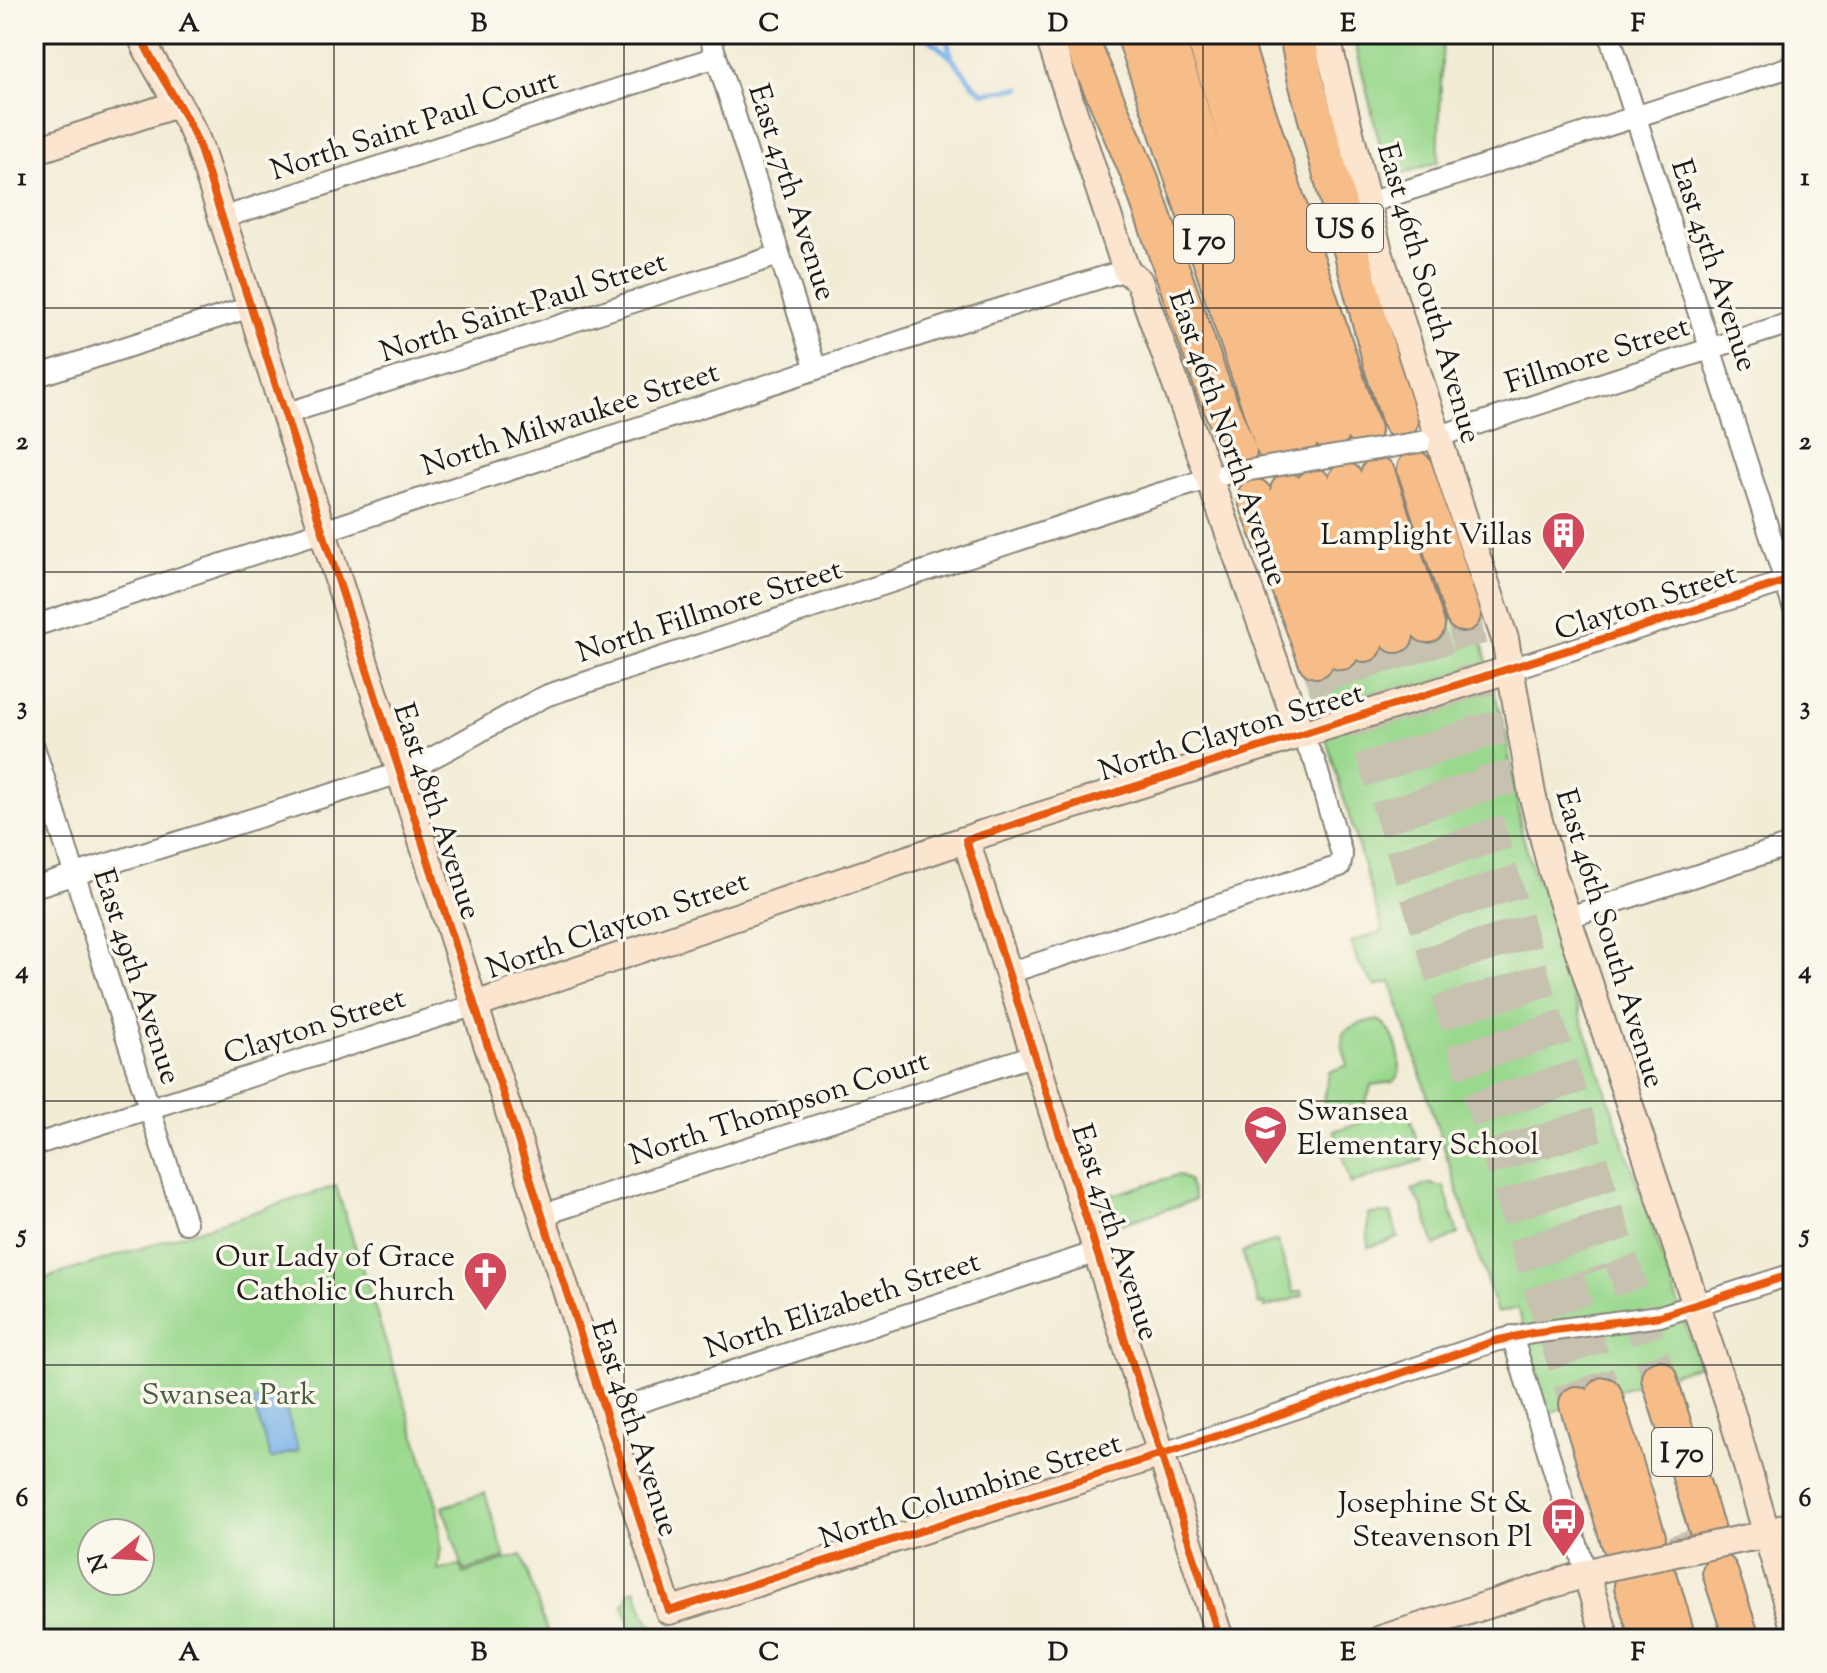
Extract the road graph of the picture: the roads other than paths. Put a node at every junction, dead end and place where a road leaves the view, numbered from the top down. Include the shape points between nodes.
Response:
1 (140, 34) edge
2 (709, 34) edge
3 (1048, 34) edge
4 (1078, 34) edge
5 (1134, 34) edge
6 (1166, 34) edge
7 (1203, 34) edge
8 (1232, 34) edge
9 (1297, 34) edge
10 (1326, 34) edge
11 (1609, 34) edge
12 (716, 57) junction
13 (1793, 66) edge
14 (177, 104) junction
15 (1635, 116) junction
16 (34, 151) edge
17 (1368, 203) junction
18 (222, 218) junction
19 (779, 255) junction
20 (1126, 270) junction
21 (250, 307) junction
22 (1793, 322) edge
23 (1710, 349) junction
24 (816, 369) junction
25 (34, 377) edge
26 (285, 414) junction
27 (1317, 438) junction
28 (1418, 442) junction
29 (1224, 468) junction
30 (1255, 497) dead end
31 (322, 530) junction
32 (1789, 580) edge
33 (1793, 606) edge
34 (1463, 614) tunnel mouth
35 (34, 626) edge
36 (1369, 643) junction
37 (1511, 669) junction
38 (1301, 735) junction
39 (34, 747) edge
40 (400, 773) junction
41 (966, 840) junction
42 (1793, 844) edge
43 (74, 874) junction
44 (34, 887) edge
45 (1566, 918) junction
46 (1008, 973) junction
47 (475, 1005) junction
48 (1034, 1055) junction
49 (150, 1108) junction
50 (34, 1145) edge
51 (542, 1215) junction
52 (186, 1223) dead end
53 (1097, 1252) junction
54 (1793, 1274) edge
55 (1696, 1306) junction
56 (1518, 1335) junction
57 (1648, 1381) tunnel mouth
58 (1591, 1399) tunnel mouth
59 (606, 1413) junction
60 (1161, 1454) junction
61 (1793, 1525) edge
62 (1695, 1529) tunnel mouth
63 (1756, 1536) junction
64 (1614, 1555) junction
65 (669, 1611) joint
66 (1793, 1624) edge
67 (1220, 1639) edge
68 (1381, 1639) edge
69 (1606, 1639) edge
70 (1648, 1639) edge
71 (1678, 1639) edge
72 (1718, 1639) edge
73 (1742, 1639) edge

1 - 14 street, East 48th Avenue
2 - 12 street, East 47th Avenue
3 - 20 street, East 46th North Avenue
4 - 29 highway via 1139,175 1214,390
5 - 27 highway, I 70
6 - 27 highway
7 - 27 highway
8 - 27 highway
9 - 28 highway, US 6 via 1381,363
10 - 17 street, East 46th South Avenue
11 - 15 street, East 45th Avenue
12 - 18 street, North Saint Paul Court
12 - 19 street, East 47th Avenue
13 - 15 street
14 - 16 street
14 - 18 street, East 48th Avenue via 196,137
15 - 17 street
15 - 23 street, East 45th Avenue
17 - 28 street, East 46th South Avenue
18 - 21 street, East 48th Avenue
19 - 24 street, East 47th Avenue
19 - 26 street, North Saint Paul Street
20 - 24 street, North Milwaukee Street
20 - 29 street, East 46th North Avenue via 1139,281
21 - 25 street
21 - 26 street, East 48th Avenue
22 - 23 street, Fillmore Street
23 - 28 street, Fillmore Street
23 - 32 street, East 45th Avenue
24 - 31 street, North Milwaukee Street
26 - 31 street, East 48th Avenue
28 - 29 street, North Fillmore Street, bridge
28 - 34 highway, US 6
28 - 37 street, East 46th South Avenue via 1495,607
29 - 38 street, East 46th North Avenue
29 - 40 street, North Fillmore Street via 548,695
30 - 36 highway
31 - 35 street, North Milwaukee Street
31 - 40 street, East 48th Avenue
32 - 33 street, East 45th Avenue
32 - 37 street, Clayton Street
36 - 36 highway via 1332,483
37 - 38 street, North Clayton Street
37 - 45 street, East 46th South Avenue via 1532,794
38 - 41 street, North Clayton Street
38 - 46 street, East 46th North Avenue via 1315,762 1342,855 1340,866
39 - 43 street, East 49th Avenue
40 - 43 street, North Fillmore Street
40 - 47 street, East 48th Avenue
41 - 46 street, East 47th Avenue
41 - 47 street, North Clayton Street
42 - 45 street
43 - 44 street, North Fillmore Street
43 - 49 street, East 49th Avenue
45 - 55 street, East 46th South Avenue
46 - 48 street, East 47th Avenue
47 - 49 street, Clayton Street
47 - 51 street, East 48th Avenue
48 - 51 street, North Thompson Court
48 - 53 street, East 47th Avenue
49 - 50 street, Clayton Street
49 - 52 street, East 49th Avenue
51 - 59 street, East 48th Avenue
53 - 59 street, North Elizabeth Street
53 - 60 street, East 47th Avenue
54 - 55 street, North Columbine Street
55 - 56 street, North Columbine Street via 1660,1316
55 - 63 street, East 46th South Avenue via 1730,1408
56 - 60 street, North Columbine Street
56 - 64 street
57 - 62 highway, I 70
58 - 64 highway
59 - 65 street, East 48th Avenue
60 - 65 street, North Columbine Street
60 - 67 street, East 47th Avenue
61 - 63 street
63 - 64 street, bridge
63 - 66 street, East 46th South Avenue
64 - 68 street
64 - 69 street
70 - 71 highway via 1646,1584
72 - 73 highway via 1709,1573

